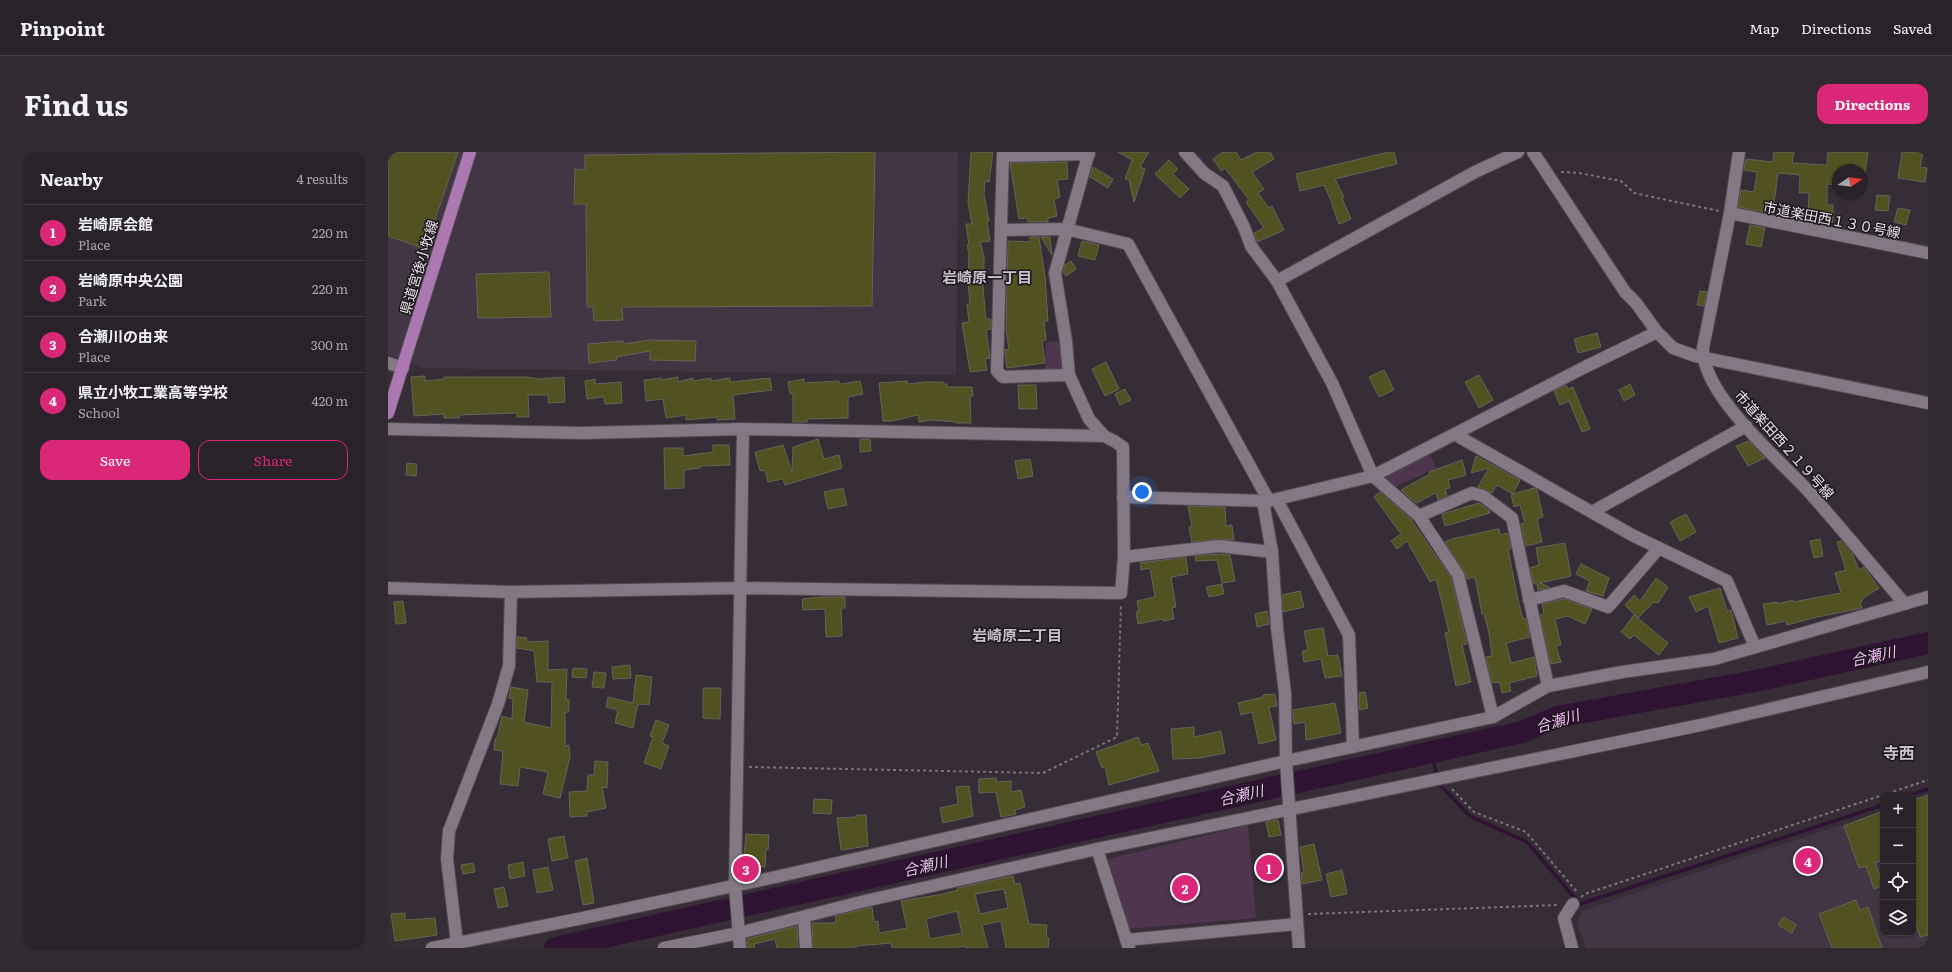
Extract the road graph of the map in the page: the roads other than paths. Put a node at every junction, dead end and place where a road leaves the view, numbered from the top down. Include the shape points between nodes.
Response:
1 (470, 152) edge
2 (1185, 152) edge
3 (1533, 152) edge
4 (1739, 152) edge
5 (1089, 153) edge
6 (1514, 153) edge
7 (1003, 154) edge
8 (1730, 211) junction
9 (1066, 229) junction
10 (1002, 230) junction
11 (1928, 253) edge
12 (1277, 281) junction
13 (1657, 332) junction
14 (1704, 357) junction
15 (388, 363) edge
16 (403, 368) junction
17 (1069, 375) junction
18 (1928, 403) edge
19 (388, 413) edge
20 (1746, 426) junction
21 (388, 429) edge
22 (743, 429) junction
23 (1456, 435) junction
24 (1104, 436) junction
25 (1373, 476) junction
26 (1123, 497) junction
27 (1270, 501) junction
28 (1592, 512) junction
29 (1419, 516) junction
30 (1659, 548) junction
31 (1272, 552) junction
32 (1124, 557) junction
33 (388, 588) edge
34 (739, 588) junction
35 (511, 592) junction
36 (1928, 597) edge
37 (1530, 600) junction
38 (1905, 604) junction
39 (1755, 647) junction
40 (1928, 672) edge
41 (1548, 686) junction
42 (1493, 717) junction
43 (1353, 747) junction
44 (1286, 765) junction
45 (1288, 809) junction
46 (1097, 849) junction
47 (735, 886) junction
48 (1577, 901) road end
49 (804, 917) junction
50 (1296, 920) junction
51 (739, 929) junction
52 (457, 943) junction
53 (1127, 944) edge
54 (432, 948) edge
55 (664, 948) edge
56 (740, 948) edge
57 (806, 948) edge
58 (1298, 948) edge
59 (1572, 948) edge

1 - 16 main road, 県道宮後小牧線
2 - 12 street via 1204,173 1223,186 1251,246
3 - 13 street via 1599,250 1616,281
4 - 8 street, 市道楽田西２１９号線
5 - 7 street
5 - 9 street
6 - 12 street
7 - 10 street
8 - 11 street, 市道楽田西１３０号線
8 - 14 street, 市道楽田西２１９号線
9 - 10 street
9 - 17 street via 1055,273
9 - 27 street via 1128,244
10 - 17 street via 997,372 1003,377
12 - 25 street via 1332,383
13 - 14 street via 1673,348
13 - 23 street
14 - 18 street
14 - 20 street, 市道楽田西２１９号線 via 1706,367 1725,401
15 - 16 street
16 - 19 main road, 県道宮後小牧線
17 - 24 street via 1089,419
20 - 28 street
20 - 38 street, 市道楽田西２１９号線 via 1809,493
21 - 22 street via 582,433
22 - 24 street
22 - 34 street
23 - 25 street
23 - 28 street
24 - 26 street via 1123,447
25 - 27 street
25 - 29 street
26 - 27 street
26 - 32 street
27 - 31 street
27 - 43 street via 1349,635
28 - 30 street
29 - 37 street via 1472,493 1483,496 1512,518
29 - 42 street via 1458,575
30 - 37 street via 1608,607 1564,590
30 - 39 street via 1727,581
31 - 32 street via 1219,546
31 - 44 street via 1285,693
32 - 34 street via 1121,593
33 - 35 street
34 - 35 street
34 - 47 street
35 - 52 street via 509,666 498,704 449,832 447,859
36 - 38 street
37 - 41 street
38 - 39 street
39 - 41 street via 1714,659
40 - 45 street via 1701,725
41 - 42 street
42 - 43 street
43 - 44 street
44 - 45 street
44 - 47 street
45 - 46 street
45 - 50 street
46 - 49 street
46 - 53 street
47 - 51 street
47 - 52 street
48 - 59 street via 1564,918
49 - 51 street
49 - 57 street
50 - 53 street
50 - 58 street
51 - 55 street
51 - 56 street
52 - 54 street

